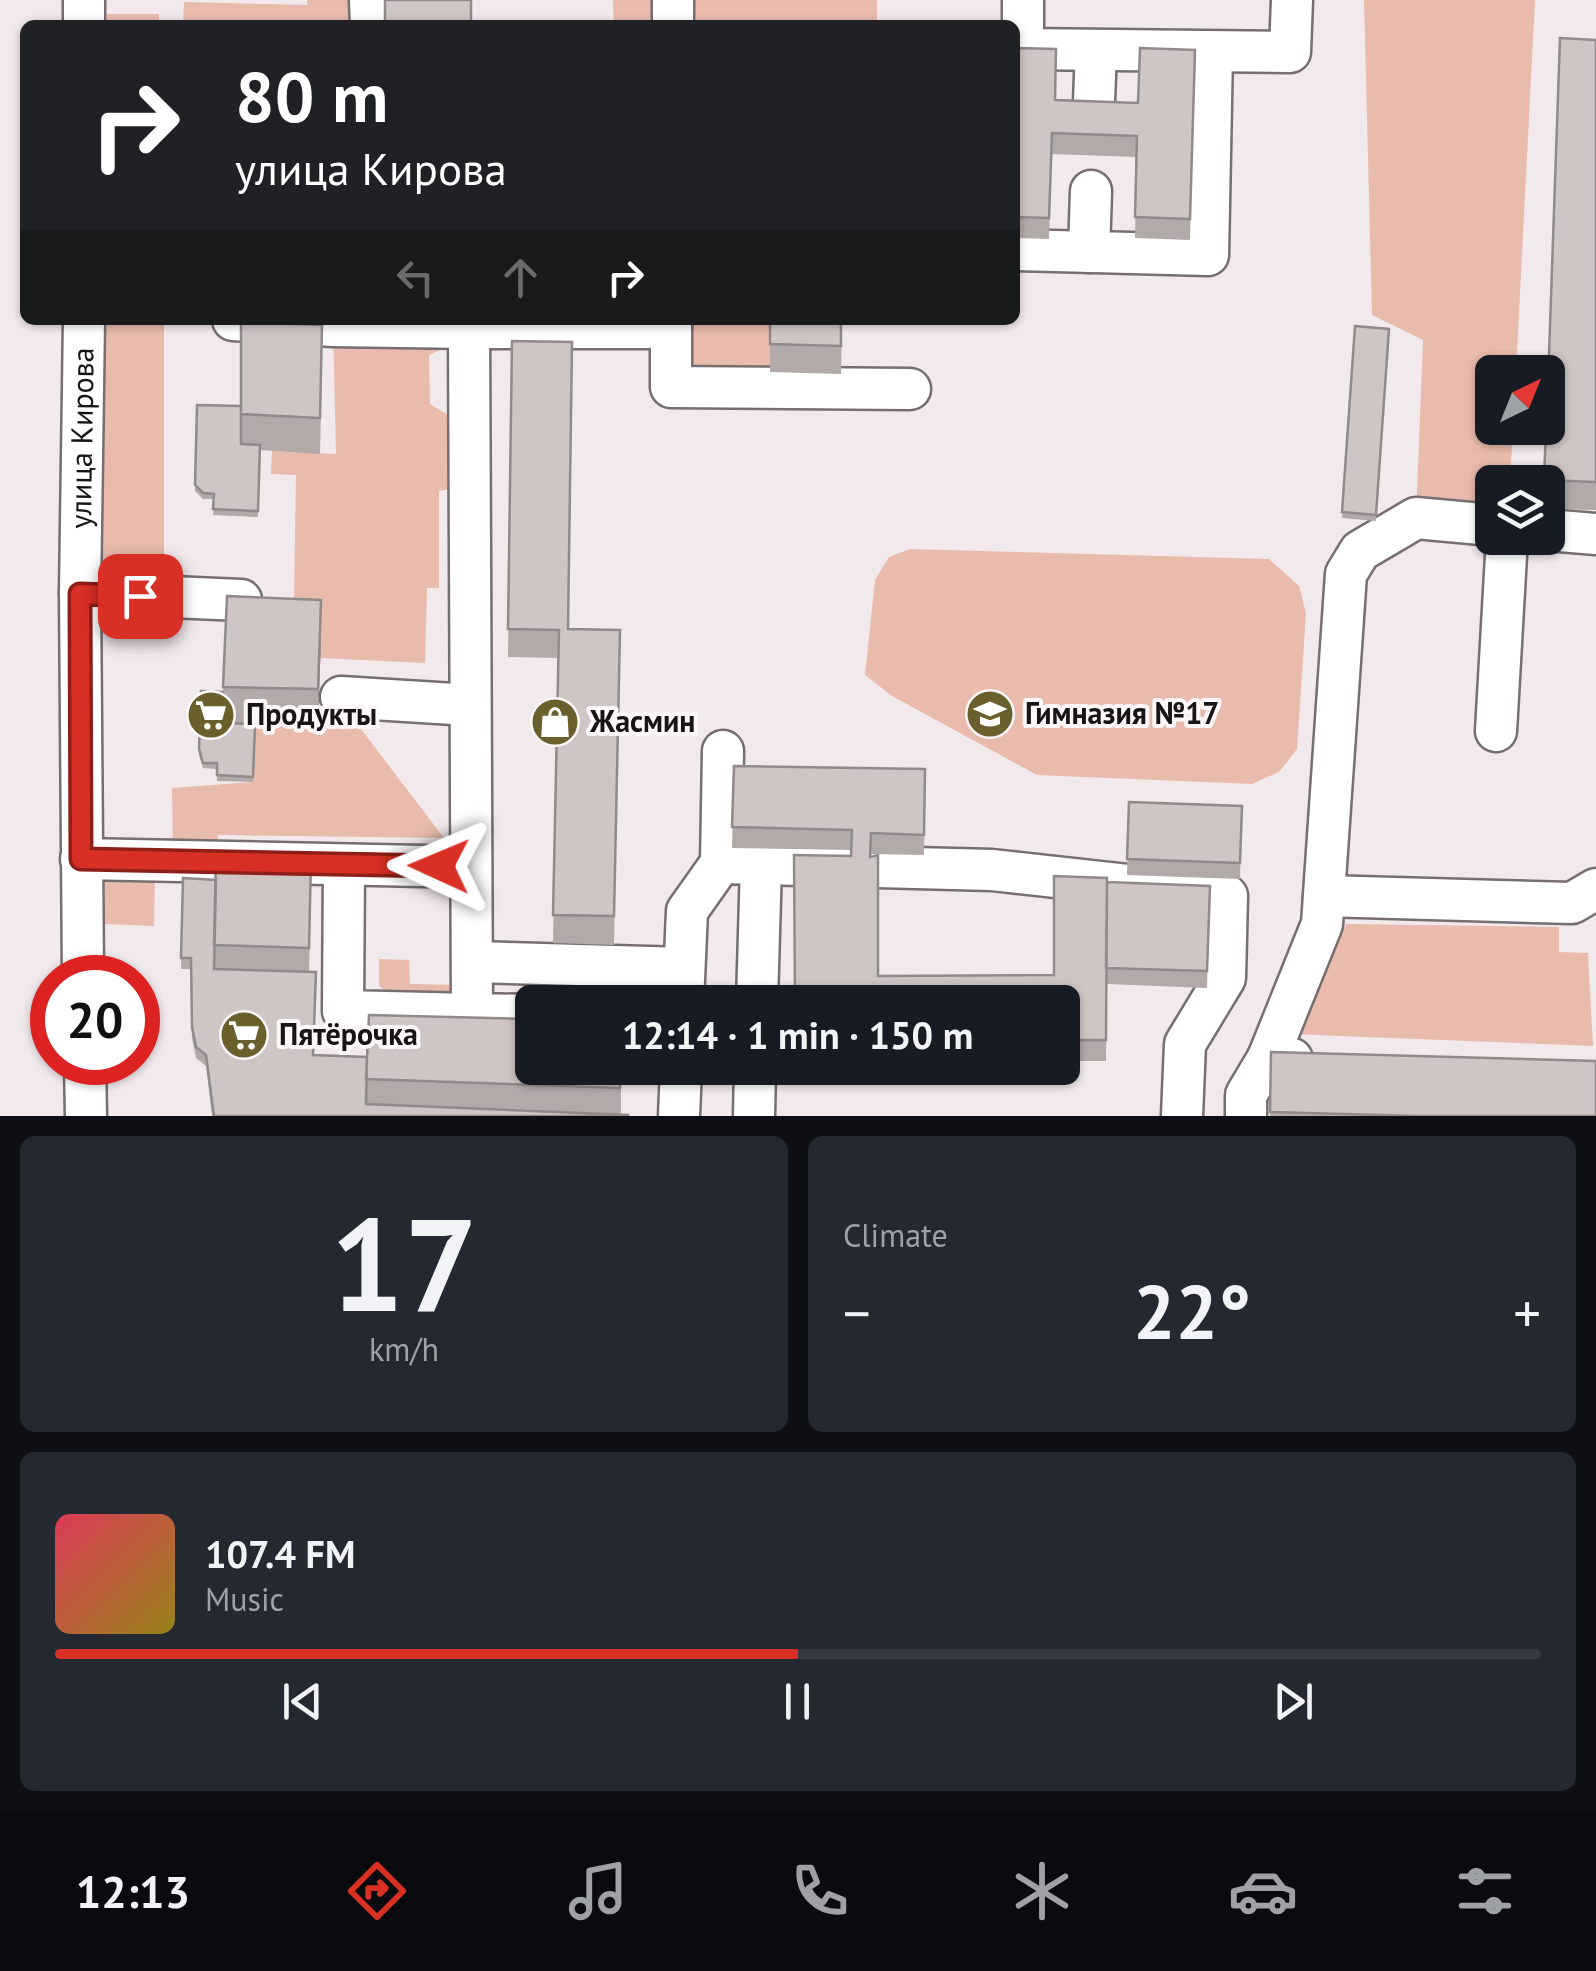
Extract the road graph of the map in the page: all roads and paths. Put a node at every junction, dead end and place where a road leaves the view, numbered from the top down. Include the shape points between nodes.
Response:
1 (1023, 0) edge
2 (1292, 0) edge
3 (1020, 37) edge
4 (1020, 49) edge
5 (1096, 51) junction
6 (1212, 52) junction
7 (1094, 101) edge
8 (1091, 191) dead end
9 (1020, 250) edge
10 (1089, 252) junction
11 (84, 325) edge
12 (411, 325) edge
13 (620, 325) edge
14 (671, 325) edge
15 (469, 328) junction
16 (910, 389) dead end
17 (1475, 523) edge
18 (1565, 531) edge
19 (1596, 534) edge
20 (1507, 555) edge
21 (80, 594) junction
22 (241, 600) edge
23 (341, 697) dead end
24 (470, 705) junction
25 (1496, 731) dead end
26 (723, 751) dead end
27 (81, 859) junction
28 (721, 864) junction
29 (761, 864) junction
30 (344, 865) junction
31 (471, 867) junction
32 (1596, 889) edge
33 (1324, 896) junction
34 (83, 955) edge
35 (472, 962) junction
36 (683, 985) edge
37 (758, 985) edge
38 (472, 1014) junction
39 (515, 1015) edge
40 (1268, 1058) junction
41 (1326, 1060) edge
42 (85, 1085) edge
43 (680, 1085) edge
44 (755, 1085) edge
45 (86, 1116) edge
46 (679, 1116) edge
47 (754, 1116) edge
48 (1182, 1116) edge
49 (1246, 1116) edge

1 - 3 street
2 - 6 street via 1290,52
4 - 5 street
5 - 6 street
5 - 7 street
6 - 10 street via 1208,255
8 - 10 street
9 - 10 street
11 - 21 street, улица Кирова
12 - 15 street
13 - 15 street
14 - 16 street via 671,388
15 - 24 street
17 - 33 street via 1416,518 1344,551
18 - 19 street
20 - 25 street
21 - 22 street
21 - 27 street, улица Кирова
23 - 24 street
24 - 31 street
26 - 28 street
27 - 30 street
27 - 34 street, улица Кирова
28 - 29 street
28 - 36 street via 686,910
29 - 37 street
29 - 48 street via 992,870 1226,896 1224,978 1185,1044
30 - 31 street
30 - 38 street via 342,1011
31 - 35 street
32 - 33 street via 1572,903
33 - 40 street via 1322,924
35 - 36 street
35 - 38 street
38 - 39 street
40 - 41 street
40 - 49 street via 1246,1095
42 - 45 street
43 - 46 street
44 - 47 street

